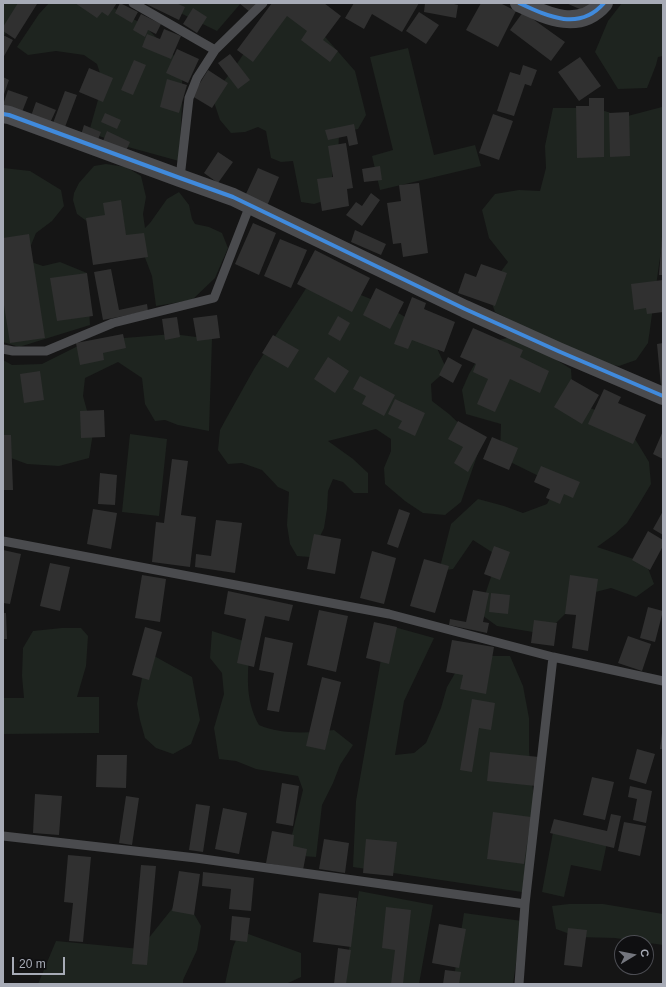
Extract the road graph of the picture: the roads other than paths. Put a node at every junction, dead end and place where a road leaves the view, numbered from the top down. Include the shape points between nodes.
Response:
1 (133, 3) edge
2 (263, 3) edge
3 (519, 3) edge
4 (604, 3) edge
5 (215, 50) junction
6 (3, 114) edge
7 (180, 178) junction
8 (250, 205) junction
9 (3, 349) edge
10 (663, 396) edge
11 (3, 541) edge
12 (553, 657) junction
13 (663, 681) edge
14 (3, 836) edge
15 (525, 904) junction
16 (519, 984) edge

1 - 5 lane
2 - 5 lane
3 - 4 street via 562,20 588,16
5 - 7 lane via 197,78 189,98
6 - 7 street
7 - 8 street
8 - 9 lane via 214,298 113,323 46,351
8 - 10 street via 465,309
11 - 12 lane via 389,614
12 - 13 lane
12 - 15 lane
14 - 15 lane via 196,858
15 - 16 lane

